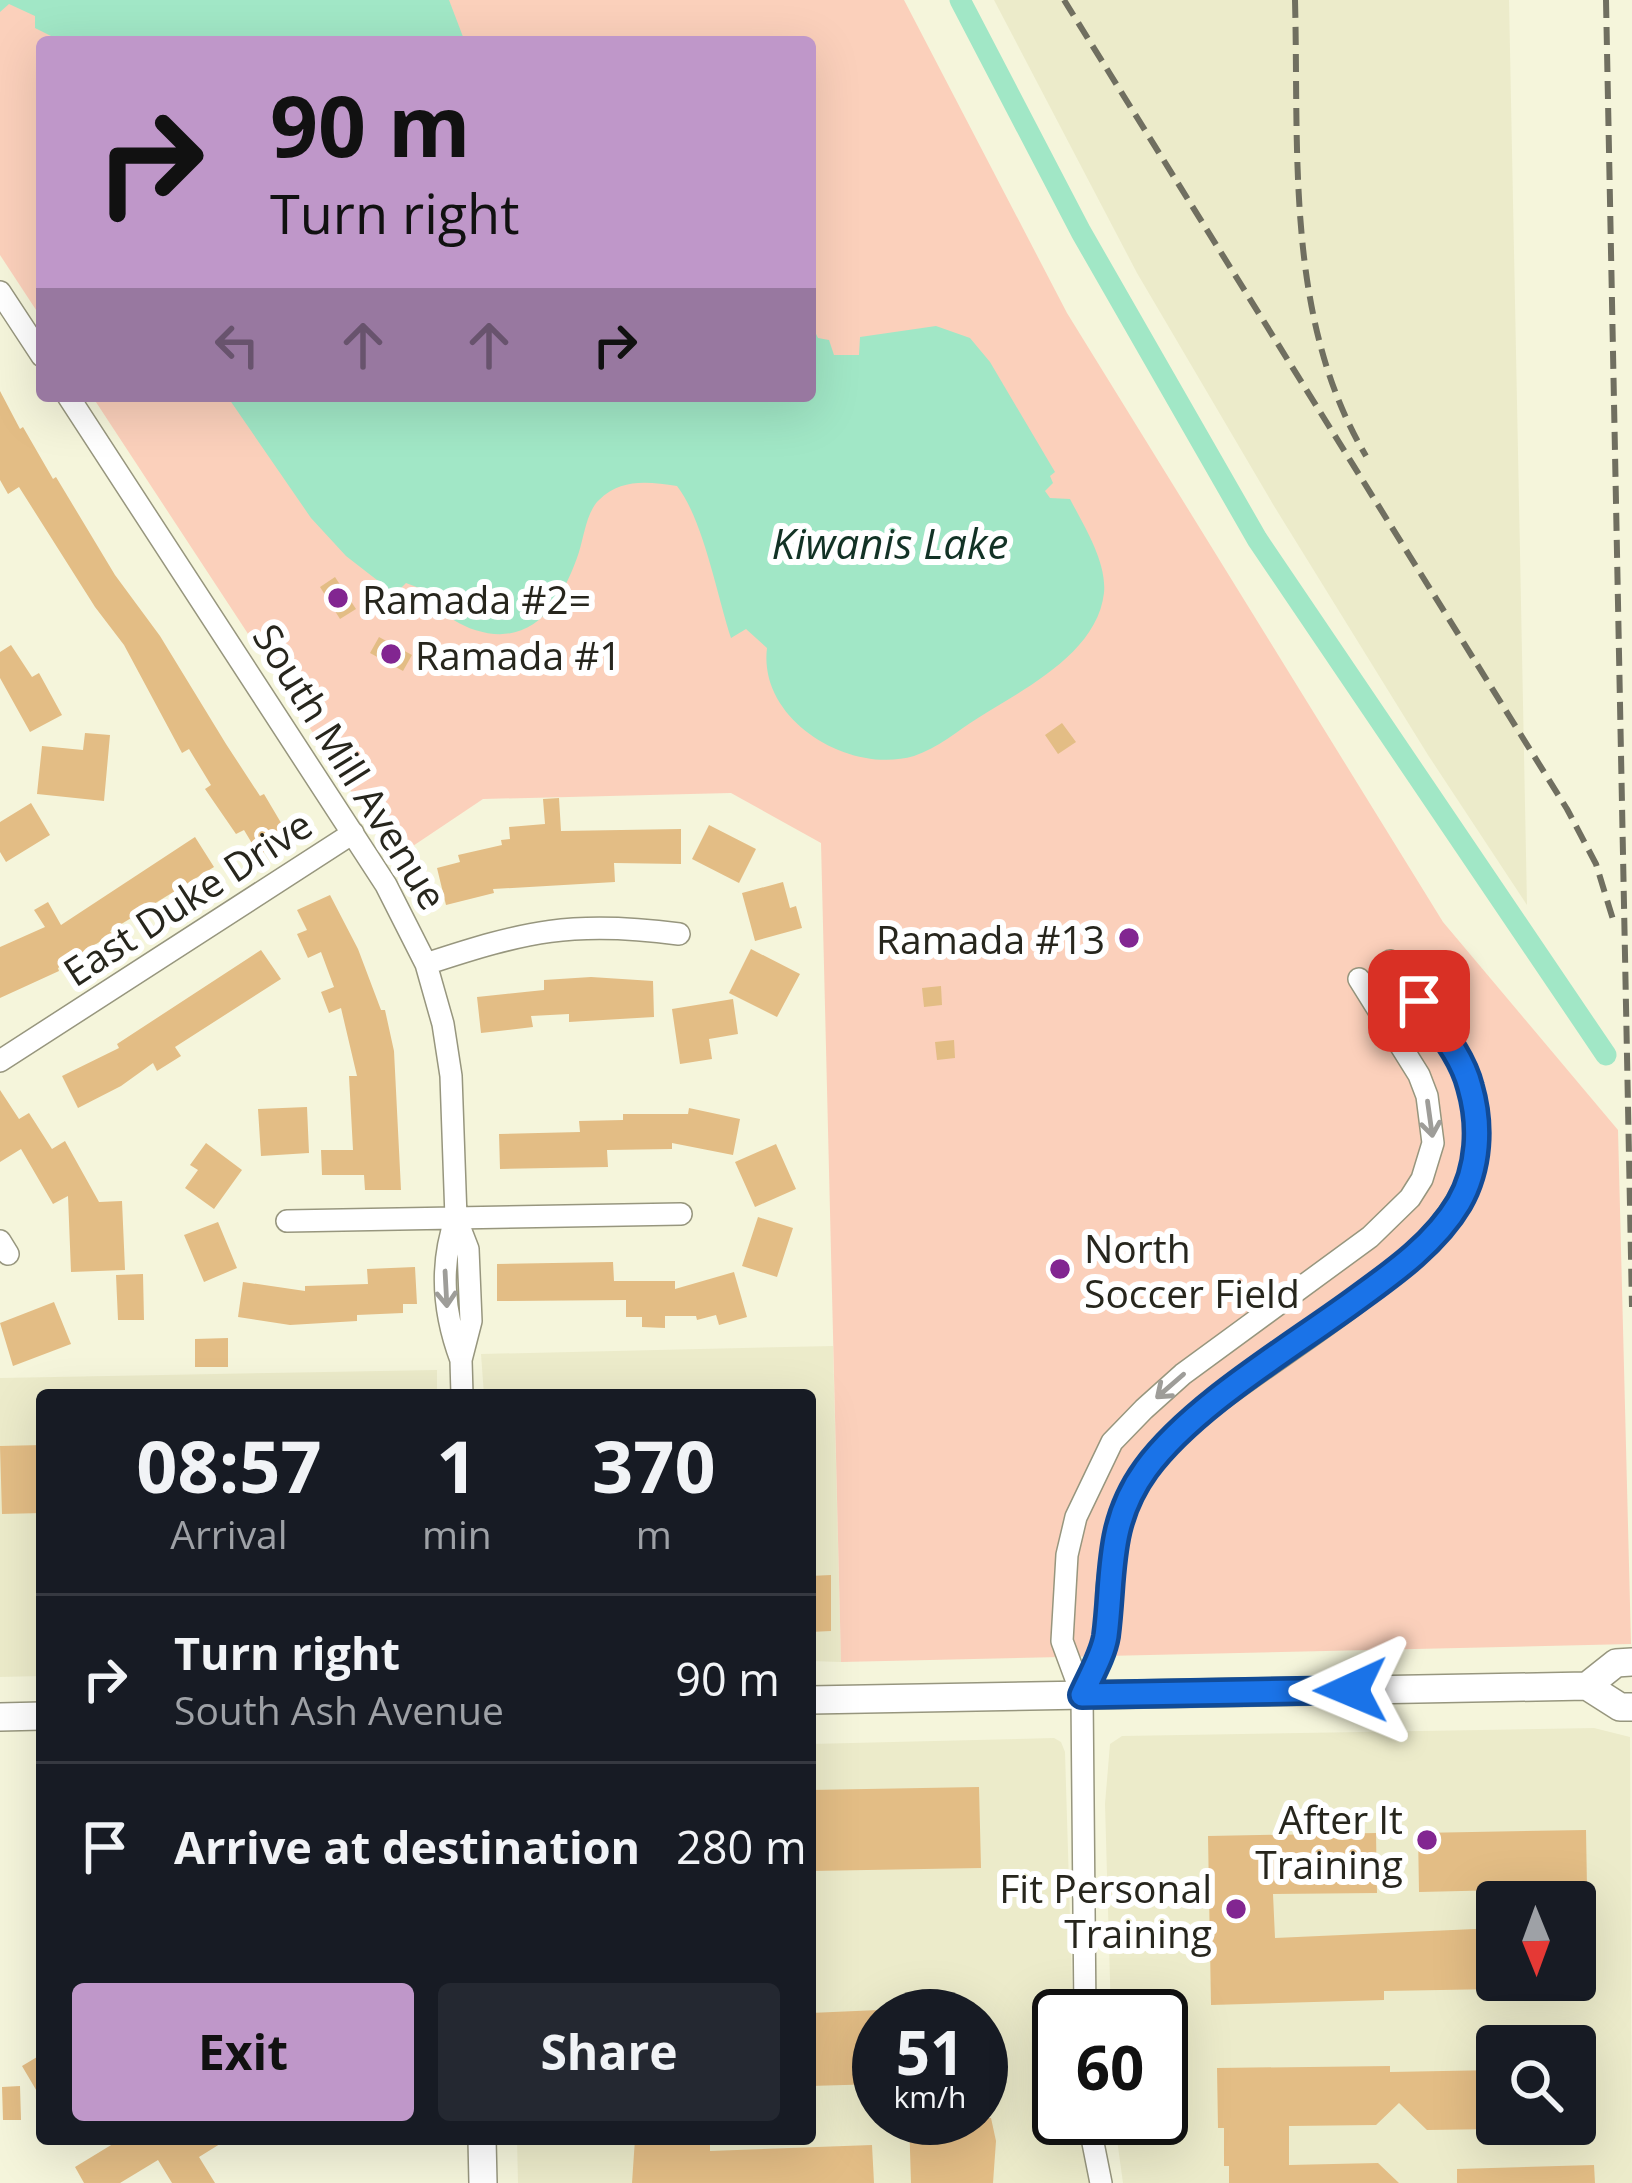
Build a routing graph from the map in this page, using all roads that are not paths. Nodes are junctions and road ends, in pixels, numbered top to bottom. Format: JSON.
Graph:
{"nodes":[{"id":1,"x":0,"y":292,"type":"edge"},
{"id":2,"x":36,"y":347,"type":"edge"},
{"id":3,"x":72,"y":402,"type":"edge"},
{"id":4,"x":353,"y":833,"type":"junction"},
{"id":5,"x":680,"y":934,"type":"dead end"},
{"id":6,"x":1390,"y":961,"type":"dead end"},
{"id":7,"x":426,"y":964,"type":"junction"},
{"id":8,"x":1359,"y":979,"type":"dead end"},
{"id":9,"x":0,"y":1061,"type":"edge"},
{"id":10,"x":681,"y":1214,"type":"dead end"},
{"id":11,"x":456,"y":1218,"type":"junction"},
{"id":12,"x":287,"y":1221,"type":"dead end"},
{"id":13,"x":462,"y":1389,"type":"edge"},
{"id":14,"x":1632,"y":1662,"type":"edge"},
{"id":15,"x":1588,"y":1686,"type":"junction"},
{"id":16,"x":1082,"y":1695,"type":"junction"},
{"id":17,"x":816,"y":1700,"type":"edge"},
{"id":18,"x":1632,"y":1707,"type":"edge"},
{"id":19,"x":36,"y":1716,"type":"edge"},
{"id":20,"x":0,"y":1717,"type":"edge"},
{"id":21,"x":1085,"y":1989,"type":"edge"},
{"id":22,"x":482,"y":2145,"type":"edge"},
{"id":23,"x":1093,"y":2145,"type":"edge"},
{"id":24,"x":483,"y":2183,"type":"edge"},
{"id":25,"x":1101,"y":2183,"type":"edge"}],
"edges":[{"from":1,"to":2,"type":"street"},
{"from":3,"to":4,"type":"street","name":"South Mill Avenue"},
{"from":4,"to":7,"type":"street","name":"South Mill Avenue"},
{"from":4,"to":9,"type":"street","name":"East Duke Drive"},
{"from":5,"to":7,"type":"street"},
{"from":6,"to":16,"type":"street"},
{"from":7,"to":11,"type":"street","name":"South Mill Avenue"},
{"from":8,"to":16,"type":"street","one_way":true},
{"from":10,"to":11,"type":"street"},
{"from":11,"to":12,"type":"street"},
{"from":11,"to":13,"type":"street","name":"South Mill Avenue"},
{"from":14,"to":15,"type":"main road"},
{"from":15,"to":16,"type":"main road"},
{"from":15,"to":18,"type":"main road"},
{"from":16,"to":17,"type":"main road"},
{"from":16,"to":21,"type":"street"},
{"from":19,"to":20,"type":"main road"},
{"from":22,"to":24,"type":"main road"},
{"from":23,"to":25,"type":"street"}]}
